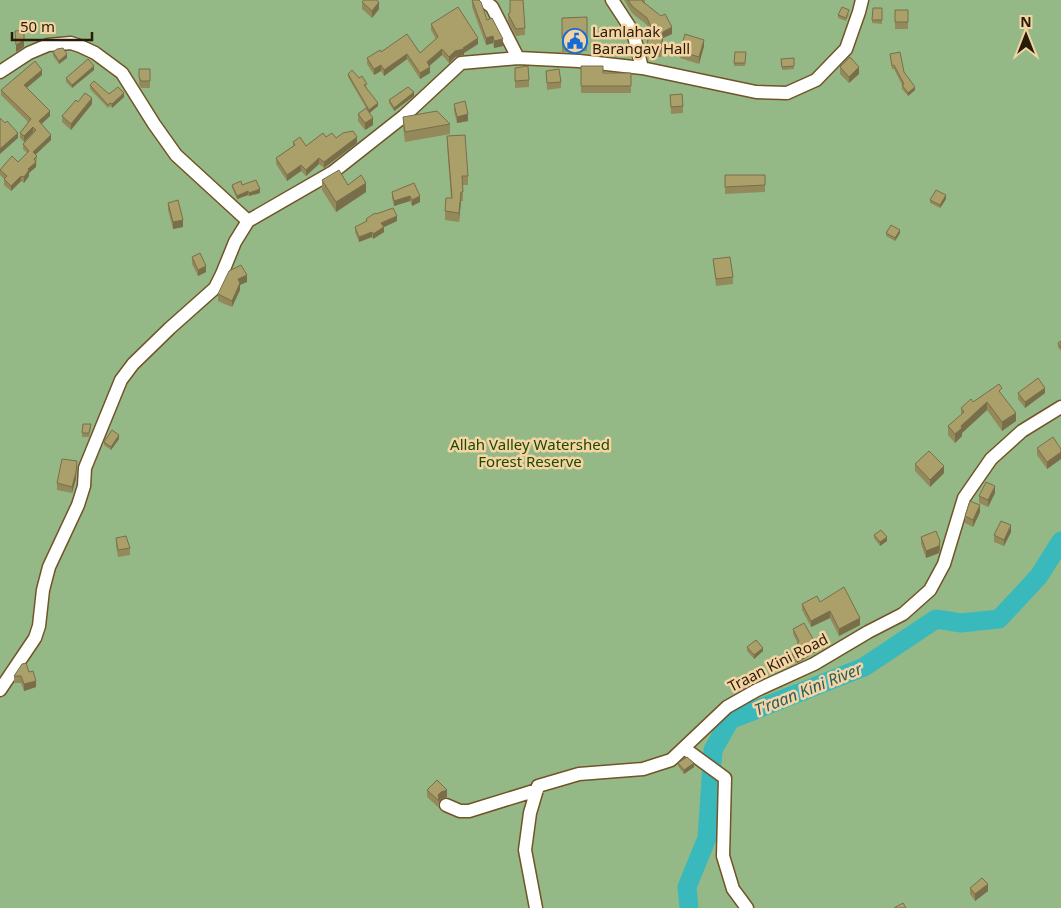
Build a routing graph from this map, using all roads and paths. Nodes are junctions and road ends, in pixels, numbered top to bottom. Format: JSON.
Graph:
{"nodes":[{"id":1,"x":483,"y":0,"type":"edge"},
{"id":2,"x":612,"y":0,"type":"edge"},
{"id":3,"x":862,"y":0,"type":"edge"},
{"id":4,"x":518,"y":58,"type":"junction"},
{"id":5,"x":642,"y":68,"type":"junction"},
{"id":6,"x":0,"y":72,"type":"edge"},
{"id":7,"x":248,"y":221,"type":"junction"},
{"id":8,"x":1061,"y":407,"type":"edge"},
{"id":9,"x":0,"y":690,"type":"edge"},
{"id":10,"x":684,"y":748,"type":"junction"},
{"id":11,"x":537,"y":790,"type":"junction"},
{"id":12,"x":446,"y":805,"type":"dead end"},
{"id":13,"x":536,"y":908,"type":"edge"},
{"id":14,"x":747,"y":908,"type":"edge"}],
"edges":[{"from":1,"to":4,"type":"street"},
{"from":2,"to":5,"type":"street"},
{"from":3,"to":5,"type":"street"},
{"from":4,"to":5,"type":"street"},
{"from":4,"to":7,"type":"street"},
{"from":6,"to":7,"type":"street"},
{"from":7,"to":9,"type":"street"},
{"from":8,"to":10,"type":"street","name":"Traan Kini Road"},
{"from":10,"to":11,"type":"street","name":"Traan Kini Road"},
{"from":10,"to":14,"type":"street"},
{"from":11,"to":12,"type":"street","name":"Traan Kini Road"},
{"from":11,"to":13,"type":"street"}]}
